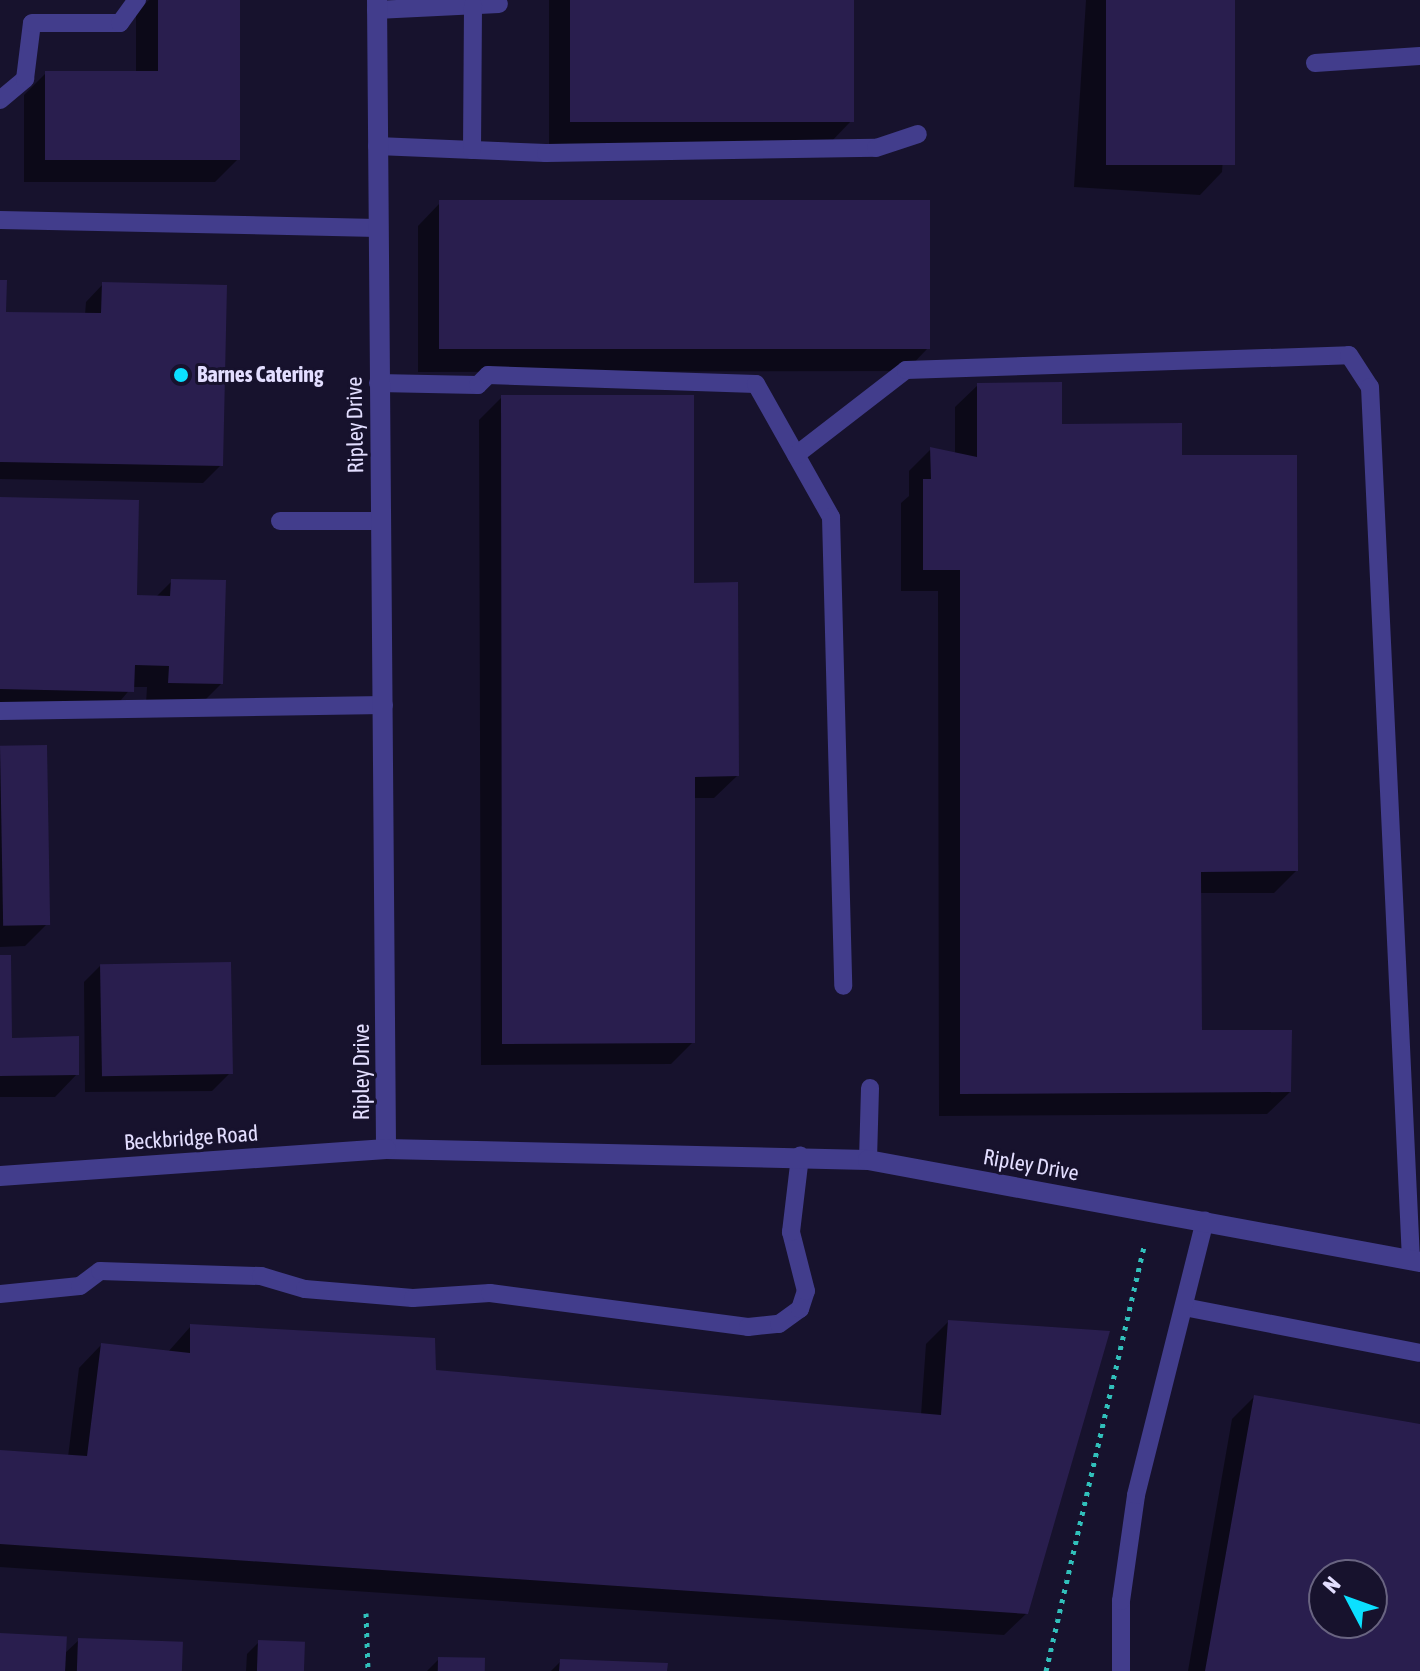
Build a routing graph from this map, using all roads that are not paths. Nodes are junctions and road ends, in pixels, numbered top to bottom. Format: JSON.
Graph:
{"nodes":[{"id":1,"x":137,"y":0,"type":"edge"},
{"id":2,"x":499,"y":4,"type":"dead end"},
{"id":3,"x":377,"y":5,"type":"edge"},
{"id":4,"x":473,"y":5,"type":"junction"},
{"id":5,"x":1420,"y":56,"type":"edge"},
{"id":6,"x":1315,"y":63,"type":"dead end"},
{"id":7,"x":0,"y":100,"type":"edge"},
{"id":8,"x":918,"y":134,"type":"dead end"},
{"id":9,"x":377,"y":146,"type":"junction"},
{"id":10,"x":472,"y":150,"type":"junction"},
{"id":11,"x":0,"y":220,"type":"edge"},
{"id":12,"x":377,"y":228,"type":"junction"},
{"id":13,"x":378,"y":383,"type":"junction"},
{"id":14,"x":796,"y":455,"type":"junction"},
{"id":15,"x":280,"y":521,"type":"dead end"},
{"id":16,"x":380,"y":521,"type":"junction"},
{"id":17,"x":384,"y":705,"type":"junction"},
{"id":18,"x":0,"y":711,"type":"edge"},
{"id":19,"x":843,"y":986,"type":"dead end"},
{"id":20,"x":870,"y":1088,"type":"dead end"},
{"id":21,"x":386,"y":1149,"type":"junction"},
{"id":22,"x":800,"y":1156,"type":"junction"},
{"id":23,"x":868,"y":1160,"type":"junction"},
{"id":24,"x":0,"y":1176,"type":"edge"},
{"id":25,"x":1205,"y":1221,"type":"junction"},
{"id":26,"x":1415,"y":1261,"type":"edge"},
{"id":27,"x":0,"y":1294,"type":"edge"},
{"id":28,"x":1184,"y":1307,"type":"junction"},
{"id":29,"x":1420,"y":1353,"type":"edge"},
{"id":30,"x":1121,"y":1671,"type":"edge"}],
"edges":[{"from":1,"to":7,"type":"lane"},
{"from":2,"to":4,"type":"lane"},
{"from":3,"to":4,"type":"lane"},
{"from":3,"to":9,"type":"street","name":"Ripley Drive"},
{"from":4,"to":10,"type":"lane"},
{"from":5,"to":6,"type":"lane"},
{"from":8,"to":10,"type":"lane"},
{"from":9,"to":10,"type":"lane"},
{"from":9,"to":12,"type":"street","name":"Ripley Drive"},
{"from":11,"to":12,"type":"lane"},
{"from":12,"to":13,"type":"street","name":"Ripley Drive"},
{"from":13,"to":14,"type":"lane"},
{"from":13,"to":16,"type":"street","name":"Ripley Drive"},
{"from":14,"to":19,"type":"lane"},
{"from":14,"to":26,"type":"lane"},
{"from":15,"to":16,"type":"lane"},
{"from":16,"to":17,"type":"street","name":"Ripley Drive"},
{"from":17,"to":18,"type":"lane"},
{"from":17,"to":21,"type":"street","name":"Ripley Drive"},
{"from":20,"to":23,"type":"lane"},
{"from":21,"to":22,"type":"street","name":"Ripley Drive"},
{"from":21,"to":24,"type":"street","name":"Beckbridge Road"},
{"from":22,"to":23,"type":"street","name":"Ripley Drive"},
{"from":22,"to":27,"type":"lane"},
{"from":23,"to":25,"type":"street","name":"Ripley Drive"},
{"from":25,"to":26,"type":"street","name":"Ripley Drive"},
{"from":25,"to":28,"type":"lane"},
{"from":28,"to":29,"type":"lane"},
{"from":28,"to":30,"type":"lane"}]}
